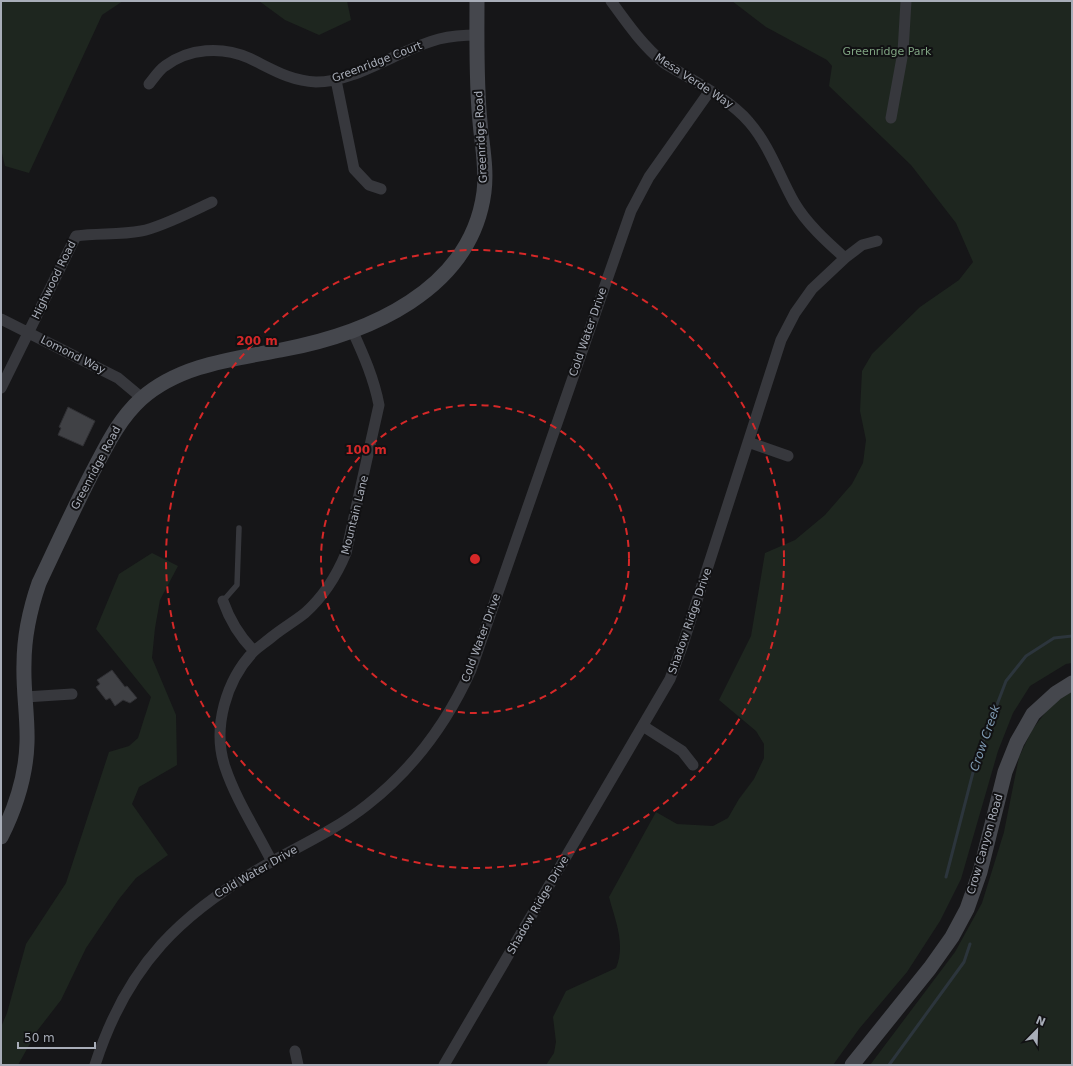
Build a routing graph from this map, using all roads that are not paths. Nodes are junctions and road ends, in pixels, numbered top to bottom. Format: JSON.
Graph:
{"nodes":[{"id":1,"x":477,"y":1,"type":"edge"},
{"id":2,"x":611,"y":1,"type":"edge"},
{"id":3,"x":906,"y":1,"type":"edge"},
{"id":4,"x":478,"y":35,"type":"junction"},
{"id":5,"x":336,"y":80,"type":"junction"},
{"id":6,"x":149,"y":84,"type":"dead end"},
{"id":7,"x":709,"y":92,"type":"junction"},
{"id":8,"x":891,"y":118,"type":"dead end"},
{"id":9,"x":381,"y":188,"type":"dead end"},
{"id":10,"x":212,"y":202,"type":"dead end"},
{"id":11,"x":877,"y":241,"type":"dead end"},
{"id":12,"x":845,"y":258,"type":"junction"},
{"id":13,"x":1,"y":318,"type":"edge"},
{"id":14,"x":28,"y":332,"type":"junction"},
{"id":15,"x":353,"y":332,"type":"junction"},
{"id":16,"x":1,"y":388,"type":"edge"},
{"id":17,"x":142,"y":398,"type":"junction"},
{"id":18,"x":748,"y":442,"type":"junction"},
{"id":19,"x":788,"y":456,"type":"dead end"},
{"id":20,"x":239,"y":528,"type":"dead end"},
{"id":21,"x":223,"y":601,"type":"joint"},
{"id":22,"x":254,"y":651,"type":"junction"},
{"id":23,"x":1072,"y":683,"type":"edge"},
{"id":24,"x":72,"y":694,"type":"dead end"},
{"id":25,"x":25,"y":698,"type":"junction"},
{"id":26,"x":643,"y":726,"type":"junction"},
{"id":27,"x":693,"y":765,"type":"dead end"},
{"id":28,"x":1,"y":837,"type":"edge"},
{"id":29,"x":272,"y":862,"type":"junction"},
{"id":30,"x":295,"y":1051,"type":"dead end"},
{"id":31,"x":95,"y":1065,"type":"edge"},
{"id":32,"x":298,"y":1065,"type":"edge"},
{"id":33,"x":444,"y":1065,"type":"edge"},
{"id":34,"x":852,"y":1065,"type":"edge"}],
"edges":[{"from":1,"to":4,"type":"street","name":"Greenridge Road"},
{"from":2,"to":7,"type":"street","name":"Mesa Verde Way"},
{"from":3,"to":8,"type":"street"},
{"from":4,"to":5,"type":"street","name":"Greenridge Court"},
{"from":4,"to":15,"type":"street","name":"Greenridge Road"},
{"from":5,"to":6,"type":"street","name":"Greenridge Court"},
{"from":5,"to":9,"type":"street"},
{"from":7,"to":12,"type":"street","name":"Mesa Verde Way"},
{"from":7,"to":29,"type":"street","name":"Cold Water Drive"},
{"from":10,"to":14,"type":"street","name":"Highwood Road"},
{"from":11,"to":12,"type":"street","name":"Shadow Ridge Drive"},
{"from":12,"to":18,"type":"street","name":"Shadow Ridge Drive"},
{"from":13,"to":14,"type":"street","name":"Lomond Way"},
{"from":14,"to":16,"type":"street","name":"Highwood Road"},
{"from":14,"to":17,"type":"street","name":"Lomond Way"},
{"from":15,"to":17,"type":"street","name":"Greenridge Road"},
{"from":15,"to":22,"type":"street","name":"Mountain Lane"},
{"from":17,"to":25,"type":"street","name":"Greenridge Road"},
{"from":18,"to":19,"type":"street"},
{"from":18,"to":26,"type":"street","name":"Shadow Ridge Drive"},
{"from":20,"to":21,"type":"lane"},
{"from":21,"to":22,"type":"street"},
{"from":22,"to":29,"type":"street","name":"Mountain Lane"},
{"from":23,"to":34,"type":"street","name":"Crow Canyon Road"},
{"from":24,"to":25,"type":"street"},
{"from":25,"to":28,"type":"street","name":"Greenridge Road"},
{"from":26,"to":27,"type":"street"},
{"from":26,"to":33,"type":"street","name":"Shadow Ridge Drive"},
{"from":29,"to":31,"type":"street","name":"Cold Water Drive"},
{"from":30,"to":32,"type":"street"}]}
